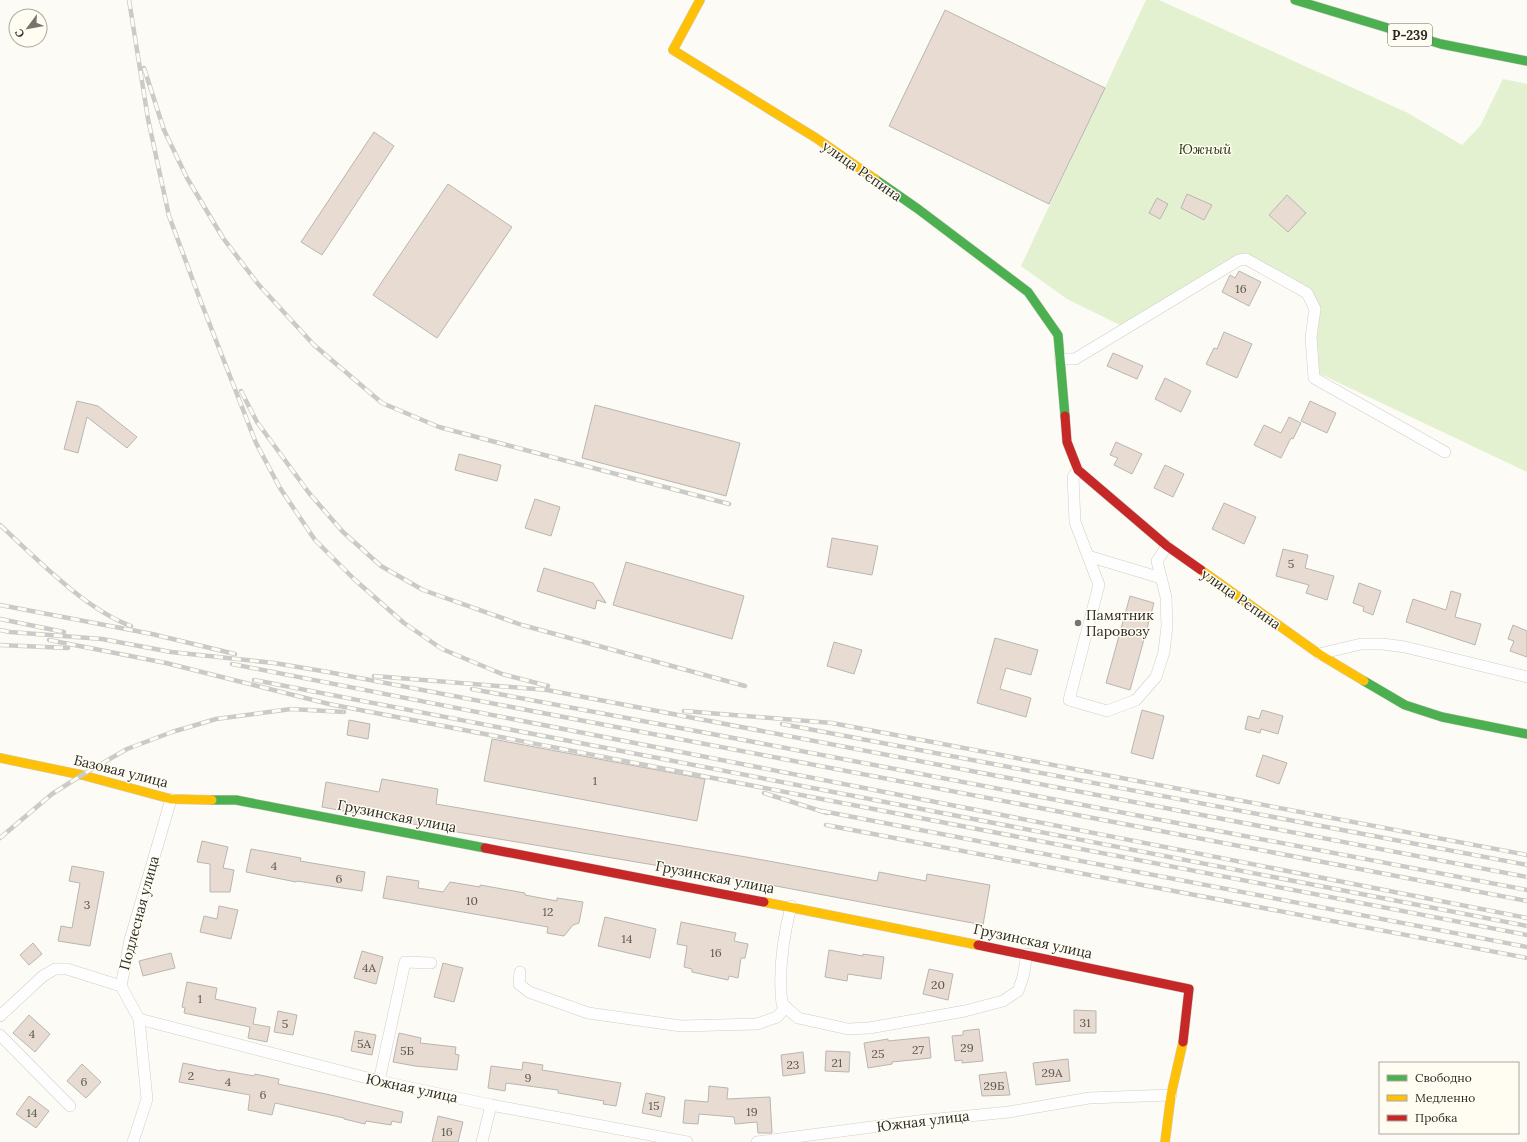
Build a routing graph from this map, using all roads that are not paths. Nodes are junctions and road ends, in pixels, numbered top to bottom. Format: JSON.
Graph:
{"nodes":[{"id":1,"x":700,"y":0,"type":"edge"},
{"id":2,"x":1295,"y":0,"type":"edge"},
{"id":3,"x":1527,"y":60,"type":"edge"},
{"id":4,"x":1060,"y":359,"type":"junction"},
{"id":5,"x":1445,"y":452,"type":"dead end"},
{"id":6,"x":1078,"y":470,"type":"junction"},
{"id":7,"x":1167,"y":546,"type":"junction"},
{"id":8,"x":1088,"y":556,"type":"junction"},
{"id":9,"x":1161,"y":578,"type":"junction"},
{"id":10,"x":1319,"y":654,"type":"junction"},
{"id":11,"x":1527,"y":677,"type":"edge"},
{"id":12,"x":1527,"y":734,"type":"edge"},
{"id":13,"x":0,"y":758,"type":"edge"},
{"id":14,"x":171,"y":799,"type":"junction"},
{"id":15,"x":236,"y":800,"type":"joint"},
{"id":16,"x":791,"y":906,"type":"junction"},
{"id":17,"x":1028,"y":954,"type":"junction"},
{"id":18,"x":431,"y":963,"type":"dead end"},
{"id":19,"x":520,"y":972,"type":"dead end"},
{"id":20,"x":121,"y":986,"type":"junction"},
{"id":21,"x":786,"y":1007,"type":"junction"},
{"id":22,"x":0,"y":1016,"type":"edge"},
{"id":23,"x":139,"y":1020,"type":"junction"},
{"id":24,"x":0,"y":1035,"type":"edge"},
{"id":25,"x":380,"y":1081,"type":"junction"},
{"id":26,"x":1171,"y":1095,"type":"junction"},
{"id":27,"x":491,"y":1105,"type":"junction"},
{"id":28,"x":70,"y":1106,"type":"dead end"},
{"id":29,"x":134,"y":1142,"type":"edge"},
{"id":30,"x":482,"y":1142,"type":"edge"},
{"id":31,"x":688,"y":1142,"type":"edge"},
{"id":32,"x":757,"y":1142,"type":"edge"},
{"id":33,"x":1166,"y":1142,"type":"edge"}],
"edges":[{"from":1,"to":4,"type":"main road","name":"улица Репина"},
{"from":2,"to":3,"type":"main road","number":"Р-239"},
{"from":4,"to":5,"type":"street"},
{"from":4,"to":6,"type":"main road","name":"улица Репина"},
{"from":6,"to":7,"type":"main road","name":"улица Репина"},
{"from":6,"to":8,"type":"street"},
{"from":7,"to":9,"type":"street"},
{"from":7,"to":10,"type":"main road","name":"улица Репина"},
{"from":8,"to":9,"type":"street"},
{"from":8,"to":9,"type":"street"},
{"from":10,"to":11,"type":"street"},
{"from":10,"to":12,"type":"main road","name":"улица Репина"},
{"from":13,"to":14,"type":"main road","name":"Базовая улица"},
{"from":14,"to":15,"type":"main road","name":"Базовая улица"},
{"from":14,"to":20,"type":"street","name":"Подлесная улица"},
{"from":15,"to":16,"type":"main road","name":"Грузинская улица"},
{"from":16,"to":17,"type":"main road","name":"Грузинская улица"},
{"from":16,"to":21,"type":"street"},
{"from":17,"to":21,"type":"street"},
{"from":17,"to":26,"type":"main road","name":"Грузинская улица"},
{"from":18,"to":25,"type":"street"},
{"from":19,"to":21,"type":"street"},
{"from":20,"to":22,"type":"street"},
{"from":20,"to":23,"type":"street","name":"Подлесная улица"},
{"from":23,"to":25,"type":"street","name":"Южная улица"},
{"from":23,"to":29,"type":"street","name":"Подлесная улица"},
{"from":24,"to":28,"type":"street"},
{"from":25,"to":27,"type":"street","name":"Южная улица"},
{"from":26,"to":32,"type":"street","name":"Южная улица"},
{"from":26,"to":33,"type":"main road"},
{"from":27,"to":30,"type":"street"},
{"from":27,"to":31,"type":"street","name":"Южная улица"}]}
